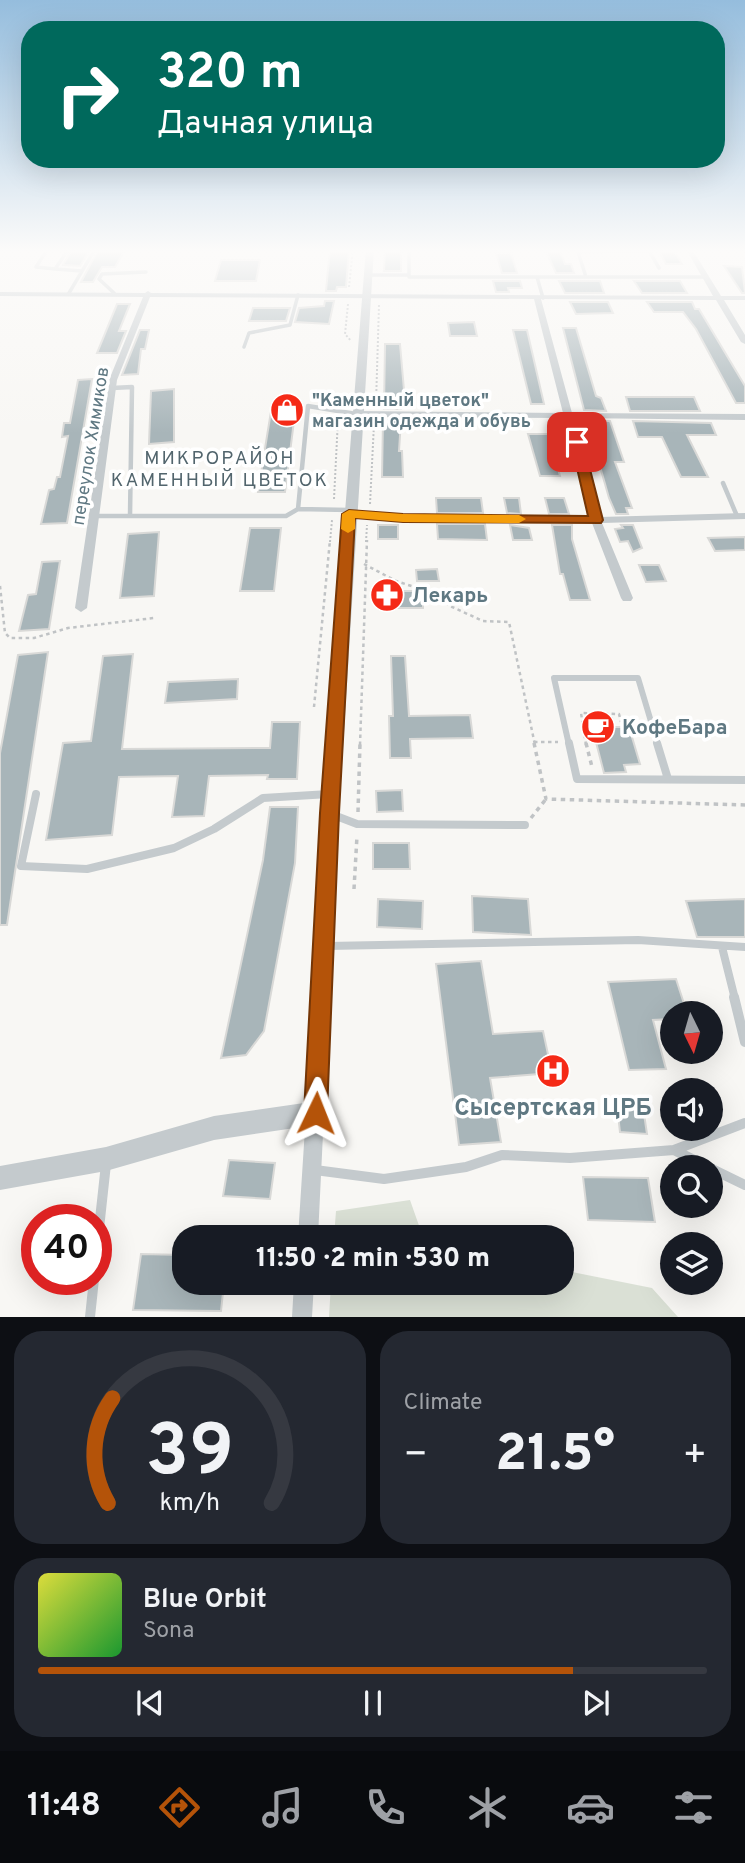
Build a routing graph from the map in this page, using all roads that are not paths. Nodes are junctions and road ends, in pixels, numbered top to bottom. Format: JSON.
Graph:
{"nodes":[{"id":1,"x":141,"y":310,"type":"edge"},
{"id":2,"x":294,"y":310,"type":"edge"},
{"id":3,"x":369,"y":310,"type":"edge"},
{"id":4,"x":543,"y":310,"type":"edge"},
{"id":5,"x":726,"y":310,"type":"edge"},
{"id":6,"x":745,"y":342,"type":"edge"},
{"id":7,"x":244,"y":347,"type":"dead end"},
{"id":8,"x":112,"y":388,"type":"junction"},
{"id":9,"x":347,"y":413,"type":"junction"},
{"id":10,"x":570,"y":416,"type":"junction"},
{"id":11,"x":745,"y":416,"type":"edge"},
{"id":12,"x":723,"y":482,"type":"dead end"},
{"id":13,"x":298,"y":509,"type":"junction"},
{"id":14,"x":344,"y":511,"type":"junction"},
{"id":15,"x":94,"y":516,"type":"junction"},
{"id":16,"x":130,"y":516,"type":"junction"},
{"id":17,"x":741,"y":516,"type":"edge"},
{"id":18,"x":596,"y":520,"type":"junction"},
{"id":19,"x":628,"y":598,"type":"dead end"},
{"id":20,"x":81,"y":608,"type":"dead end"},
{"id":21,"x":668,"y":779,"type":"junction"},
{"id":22,"x":745,"y":780,"type":"edge"},
{"id":23,"x":36,"y":794,"type":"dead end"},
{"id":24,"x":331,"y":794,"type":"junction"},
{"id":25,"x":330,"y":813,"type":"junction"},
{"id":26,"x":525,"y":825,"type":"road end"},
{"id":27,"x":322,"y":946,"type":"junction"},
{"id":28,"x":722,"y":947,"type":"junction"},
{"id":29,"x":745,"y":947,"type":"edge"},
{"id":30,"x":745,"y":1042,"type":"edge"},
{"id":31,"x":316,"y":1113,"type":"junction"},
{"id":32,"x":745,"y":1123,"type":"edge"},
{"id":33,"x":674,"y":1150,"type":"junction"},
{"id":34,"x":684,"y":1155,"type":"edge"},
{"id":35,"x":106,"y":1159,"type":"junction"},
{"id":36,"x":313,"y":1169,"type":"junction"},
{"id":37,"x":723,"y":1175,"type":"edge"},
{"id":38,"x":0,"y":1178,"type":"edge"},
{"id":39,"x":745,"y":1185,"type":"edge"},
{"id":40,"x":101,"y":1204,"type":"edge"},
{"id":41,"x":309,"y":1225,"type":"edge"},
{"id":42,"x":92,"y":1295,"type":"edge"},
{"id":43,"x":303,"y":1295,"type":"edge"},
{"id":44,"x":90,"y":1317,"type":"edge"},
{"id":45,"x":302,"y":1317,"type":"edge"}],
"edges":[{"from":1,"to":8,"type":"street","name":"переулок Химиков"},
{"from":2,"to":7,"type":"lane"},
{"from":3,"to":9,"type":"street"},
{"from":4,"to":10,"type":"street"},
{"from":5,"to":6,"type":"street"},
{"from":8,"to":15,"type":"street","name":"переулок Химиков"},
{"from":8,"to":16,"type":"lane"},
{"from":9,"to":10,"type":"street"},
{"from":9,"to":13,"type":"lane"},
{"from":9,"to":14,"type":"street"},
{"from":10,"to":11,"type":"street"},
{"from":10,"to":18,"type":"street"},
{"from":12,"to":17,"type":"lane"},
{"from":13,"to":14,"type":"lane"},
{"from":13,"to":16,"type":"lane"},
{"from":14,"to":18,"type":"street"},
{"from":14,"to":24,"type":"street"},
{"from":15,"to":16,"type":"lane"},
{"from":15,"to":20,"type":"street","name":"переулок Химиков"},
{"from":17,"to":18,"type":"street"},
{"from":18,"to":19,"type":"street"},
{"from":21,"to":21,"type":"lane"},
{"from":21,"to":22,"type":"lane"},
{"from":23,"to":24,"type":"lane"},
{"from":24,"to":25,"type":"street"},
{"from":25,"to":26,"type":"lane"},
{"from":25,"to":27,"type":"street"},
{"from":27,"to":28,"type":"lane"},
{"from":27,"to":31,"type":"street"},
{"from":28,"to":29,"type":"lane"},
{"from":28,"to":30,"type":"lane"},
{"from":31,"to":35,"type":"street"},
{"from":31,"to":36,"type":"street"},
{"from":32,"to":33,"type":"lane"},
{"from":33,"to":34,"type":"lane"},
{"from":33,"to":36,"type":"lane"},
{"from":35,"to":38,"type":"street"},
{"from":35,"to":40,"type":"lane"},
{"from":36,"to":41,"type":"street"},
{"from":37,"to":39,"type":"lane"},
{"from":42,"to":44,"type":"lane"},
{"from":43,"to":45,"type":"street"}]}
